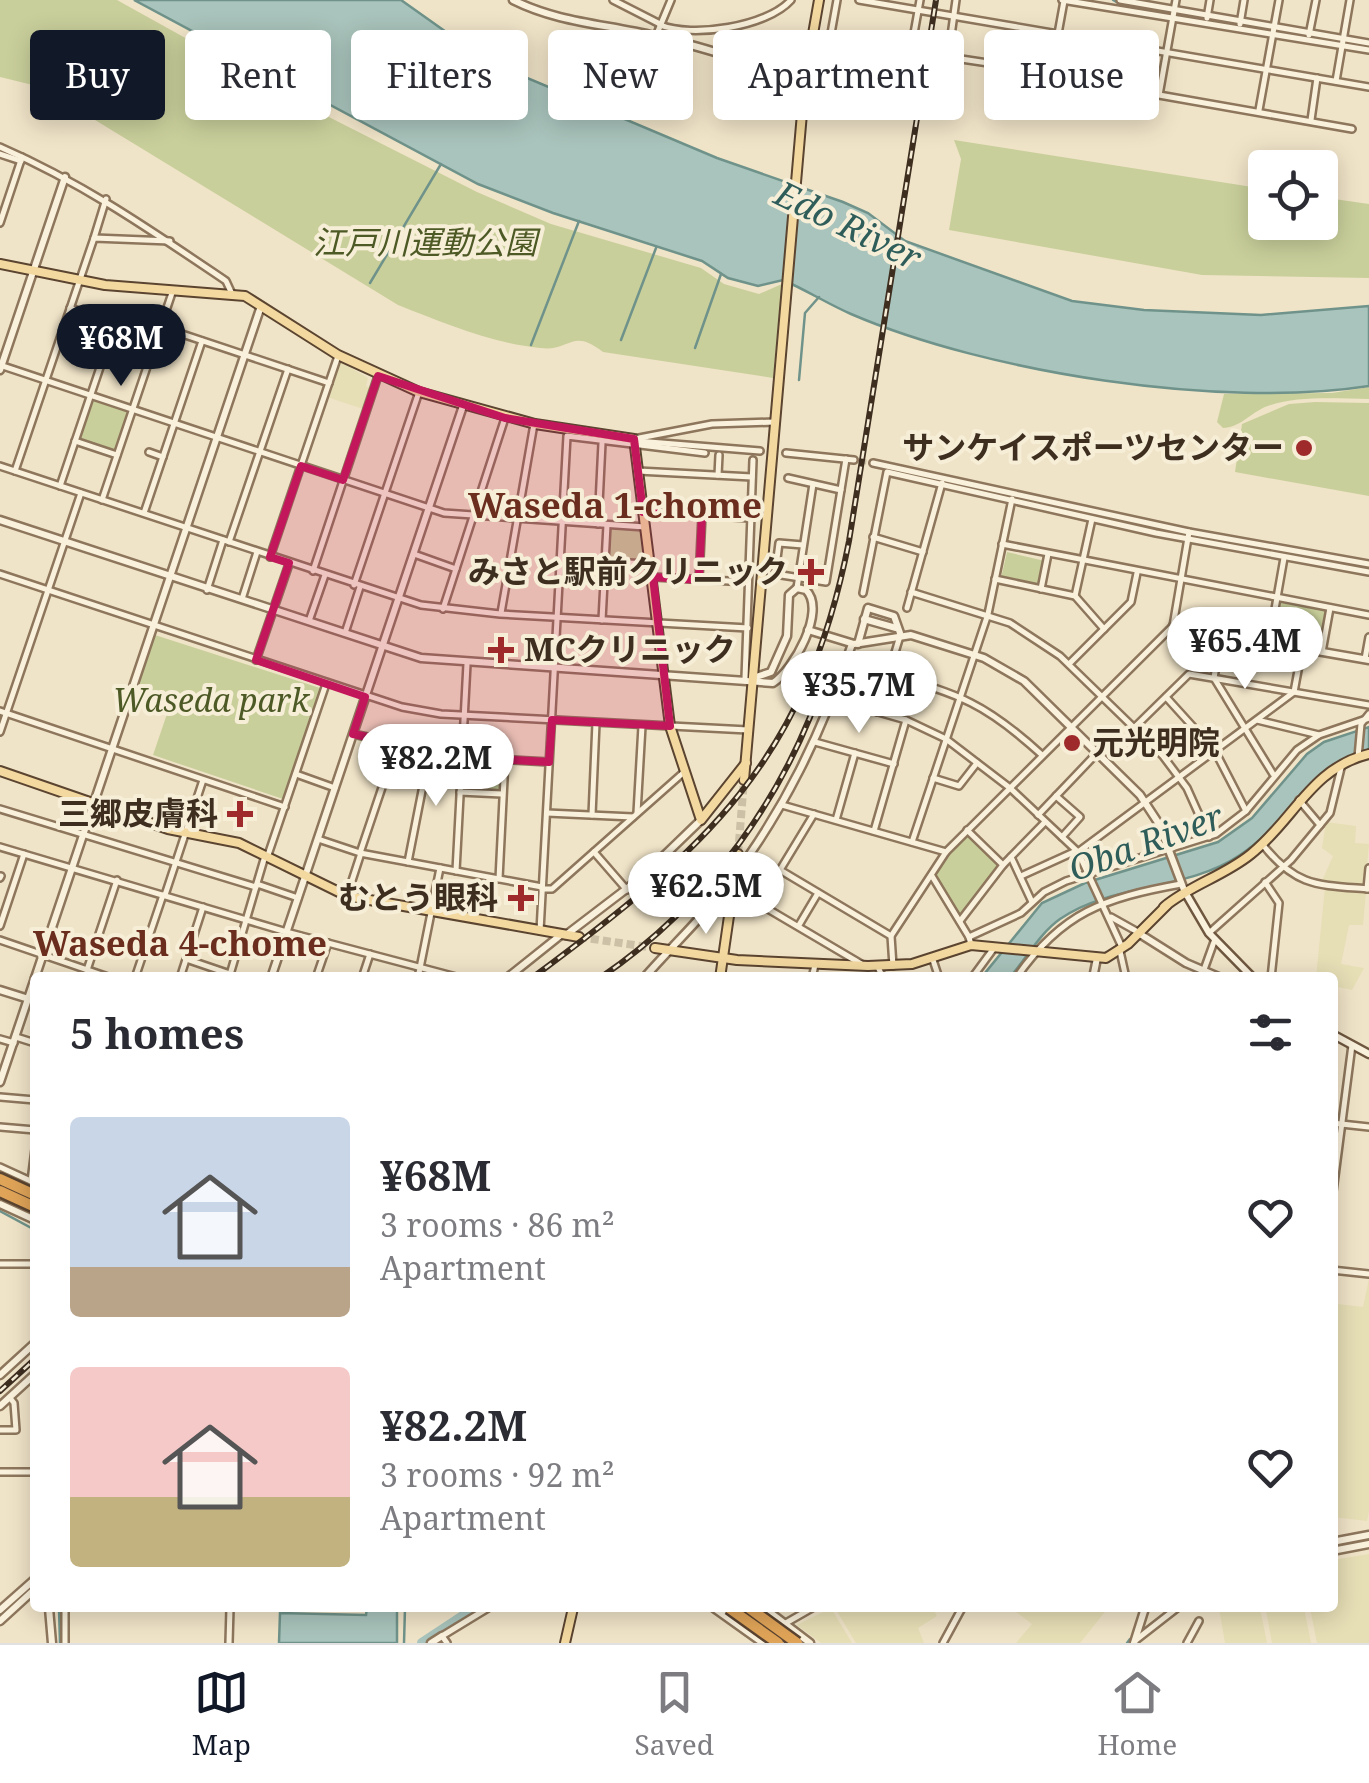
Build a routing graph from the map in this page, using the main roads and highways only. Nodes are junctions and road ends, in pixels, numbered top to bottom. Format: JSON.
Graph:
{"nodes":[{"id":1,"x":819,"y":0,"type":"edge"},
{"id":2,"x":0,"y":264,"type":"edge"},
{"id":3,"x":1369,"y":754,"type":"edge"},
{"id":4,"x":746,"y":763,"type":"junction"},
{"id":5,"x":0,"y":771,"type":"edge"},
{"id":6,"x":744,"y":780,"type":"tunnel mouth"},
{"id":7,"x":738,"y":854,"type":"tunnel mouth"},
{"id":8,"x":579,"y":937,"type":"tunnel mouth"},
{"id":9,"x":655,"y":948,"type":"tunnel mouth"},
{"id":10,"x":724,"y":958,"type":"junction"},
{"id":11,"x":721,"y":972,"type":"edge"},
{"id":12,"x":0,"y":1179,"type":"edge"},
{"id":13,"x":0,"y":1191,"type":"edge"},
{"id":14,"x":30,"y":1193,"type":"edge"},
{"id":15,"x":30,"y":1205,"type":"edge"},
{"id":16,"x":572,"y":1612,"type":"edge"},
{"id":17,"x":735,"y":1612,"type":"edge"},
{"id":18,"x":754,"y":1612,"type":"edge"},
{"id":19,"x":565,"y":1643,"type":"edge"},
{"id":20,"x":778,"y":1643,"type":"edge"},
{"id":21,"x":797,"y":1643,"type":"edge"}],
"edges":[{"from":1,"to":4,"type":"main road"},
{"from":2,"to":4,"type":"main road"},
{"from":3,"to":10,"type":"main road"},
{"from":4,"to":6,"type":"main road"},
{"from":5,"to":8,"type":"main road"},
{"from":7,"to":10,"type":"main road"},
{"from":9,"to":10,"type":"main road"},
{"from":10,"to":11,"type":"main road"},
{"from":12,"to":14,"type":"highway"},
{"from":13,"to":15,"type":"highway"},
{"from":16,"to":19,"type":"main road"},
{"from":17,"to":20,"type":"highway","bridge":true},
{"from":18,"to":21,"type":"highway","bridge":true}]}
